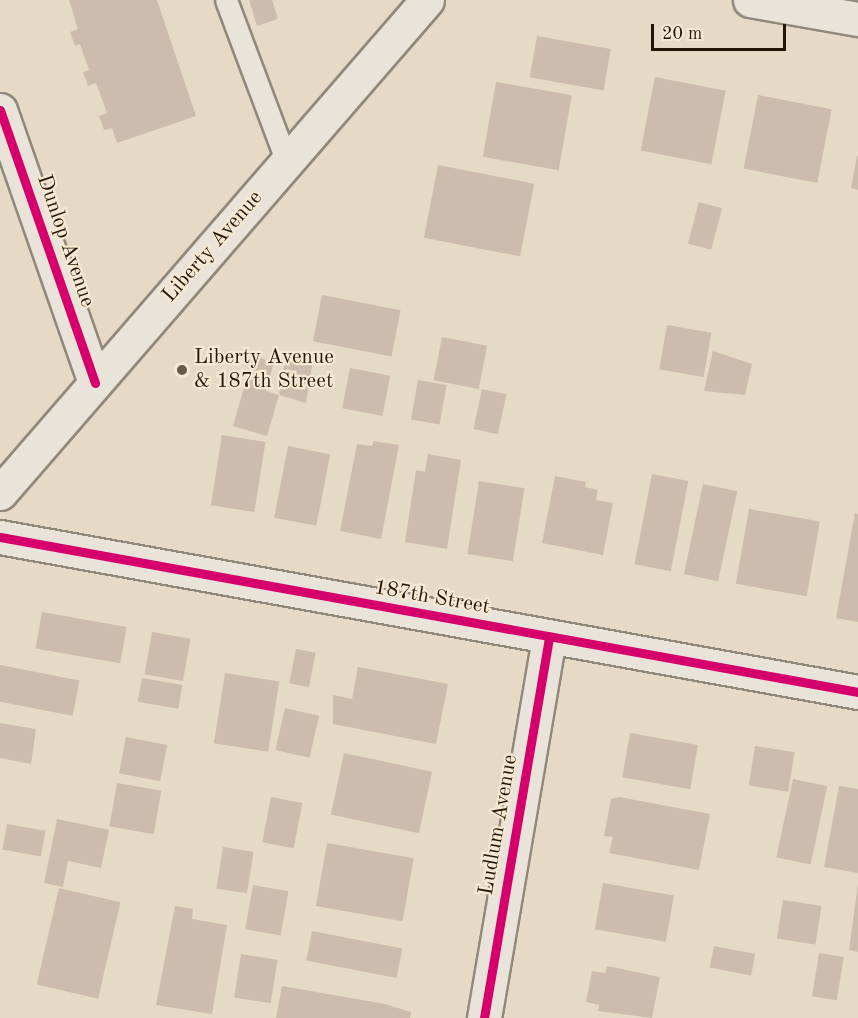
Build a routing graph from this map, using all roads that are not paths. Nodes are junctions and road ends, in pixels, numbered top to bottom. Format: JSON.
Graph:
{"nodes":[{"id":1,"x":226,"y":0,"type":"edge"},
{"id":2,"x":427,"y":0,"type":"edge"},
{"id":3,"x":750,"y":0,"type":"edge"},
{"id":4,"x":858,"y":19,"type":"edge"},
{"id":5,"x":0,"y":110,"type":"edge"},
{"id":6,"x":287,"y":162,"type":"junction"},
{"id":7,"x":95,"y":383,"type":"junction"},
{"id":8,"x":0,"y":493,"type":"edge"},
{"id":9,"x":0,"y":537,"type":"edge"},
{"id":10,"x":549,"y":637,"type":"junction"},
{"id":11,"x":858,"y":692,"type":"edge"},
{"id":12,"x":484,"y":1018,"type":"edge"}],
"edges":[{"from":1,"to":6,"type":"lane"},
{"from":2,"to":6,"type":"street","name":"Liberty Avenue"},
{"from":3,"to":4,"type":"street"},
{"from":5,"to":7,"type":"street","name":"Dunlop Avenue"},
{"from":6,"to":7,"type":"street","name":"Liberty Avenue"},
{"from":7,"to":8,"type":"street","name":"Liberty Avenue"},
{"from":9,"to":10,"type":"street","name":"187th Street"},
{"from":10,"to":11,"type":"street","name":"187th Street"},
{"from":10,"to":12,"type":"street","name":"Ludlum Avenue"}]}
